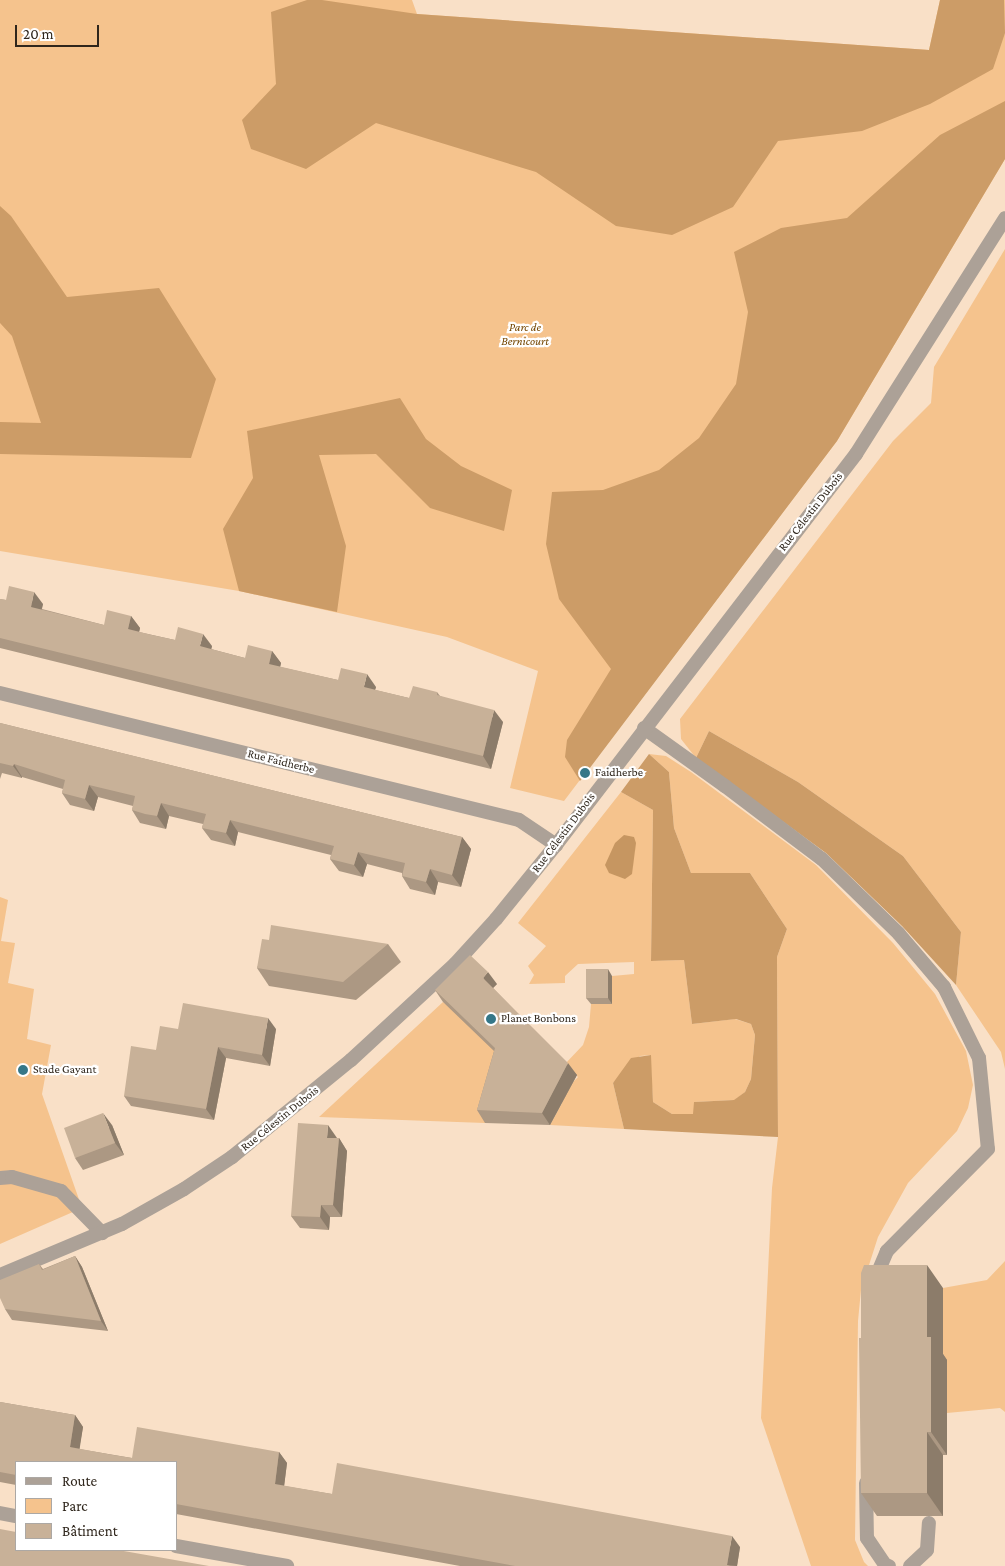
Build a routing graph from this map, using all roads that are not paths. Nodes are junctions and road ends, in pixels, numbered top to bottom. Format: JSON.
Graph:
{"nodes":[{"id":1,"x":1005,"y":218,"type":"edge"},
{"id":2,"x":0,"y":693,"type":"edge"},
{"id":3,"x":644,"y":728,"type":"junction"},
{"id":4,"x":556,"y":845,"type":"junction"},
{"id":5,"x":0,"y":1178,"type":"edge"},
{"id":6,"x":102,"y":1233,"type":"junction"},
{"id":7,"x":0,"y":1275,"type":"edge"},
{"id":8,"x":870,"y":1291,"type":"edge"},
{"id":9,"x":866,"y":1468,"type":"edge"},
{"id":10,"x":0,"y":1513,"type":"edge"},
{"id":11,"x":15,"y":1516,"type":"edge"},
{"id":12,"x":929,"y":1522,"type":"dead end"},
{"id":13,"x":178,"y":1546,"type":"edge"},
{"id":14,"x":287,"y":1566,"type":"edge"},
{"id":15,"x":889,"y":1566,"type":"edge"},
{"id":16,"x":910,"y":1566,"type":"edge"}],
"edges":[{"from":1,"to":3,"type":"street","name":"Rue Célestin Dubois"},
{"from":2,"to":4,"type":"street","name":"Rue Faidherbe"},
{"from":3,"to":4,"type":"street","name":"Rue Célestin Dubois"},
{"from":3,"to":8,"type":"street"},
{"from":4,"to":6,"type":"street","name":"Rue Célestin Dubois"},
{"from":5,"to":6,"type":"street"},
{"from":6,"to":7,"type":"street","name":"Rue Célestin Dubois"},
{"from":9,"to":15,"type":"street"},
{"from":10,"to":11,"type":"street"},
{"from":12,"to":16,"type":"street"},
{"from":13,"to":14,"type":"street"}]}
